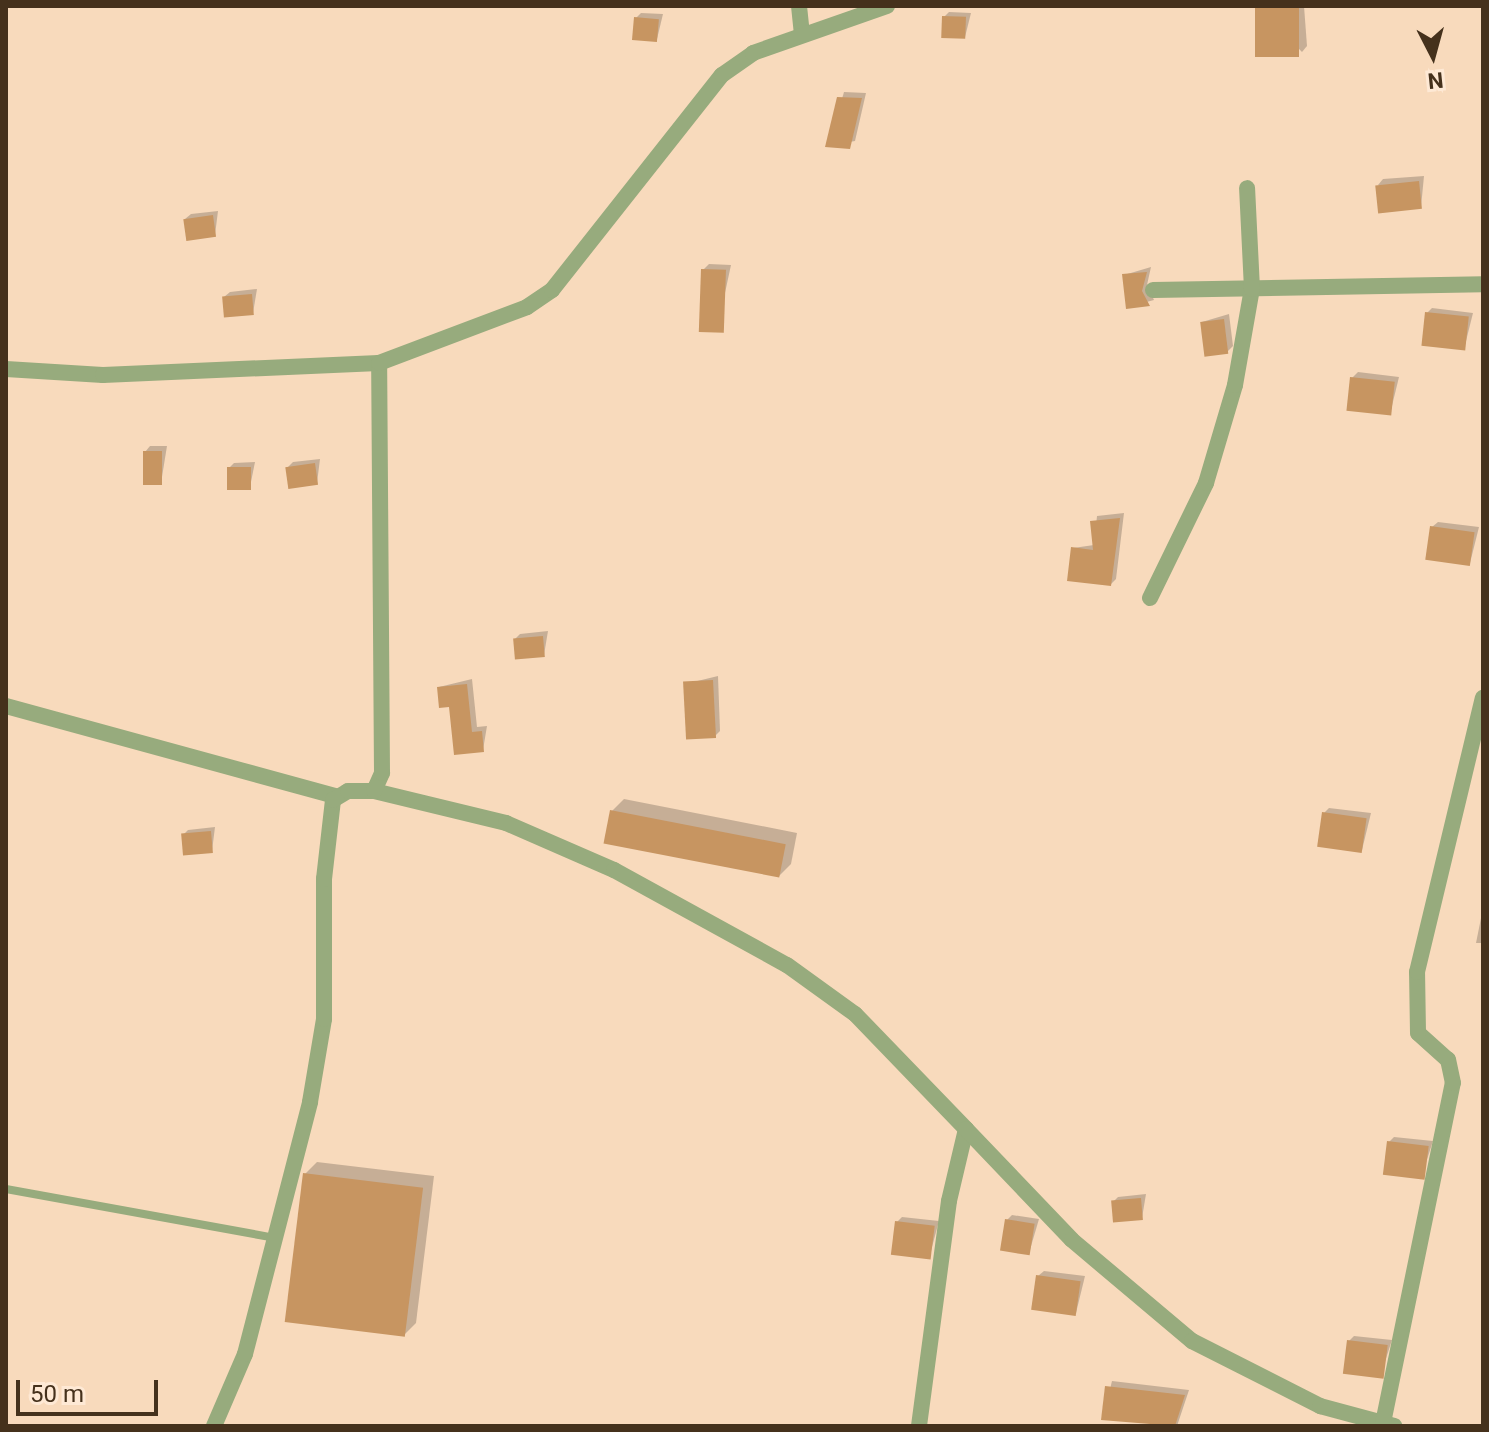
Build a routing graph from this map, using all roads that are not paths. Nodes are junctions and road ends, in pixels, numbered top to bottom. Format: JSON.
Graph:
{"nodes":[{"id":1,"x":799,"y":6,"type":"edge"},
{"id":2,"x":887,"y":6,"type":"edge"},
{"id":3,"x":802,"y":33,"type":"junction"},
{"id":4,"x":1247,"y":188,"type":"dead end"},
{"id":5,"x":1483,"y":284,"type":"edge"},
{"id":6,"x":1252,"y":289,"type":"junction"},
{"id":7,"x":1153,"y":290,"type":"dead end"},
{"id":8,"x":379,"y":363,"type":"junction"},
{"id":9,"x":6,"y":369,"type":"edge"},
{"id":10,"x":1150,"y":598,"type":"dead end"},
{"id":11,"x":1483,"y":698,"type":"edge"},
{"id":12,"x":6,"y":706,"type":"edge"},
{"id":13,"x":374,"y":791,"type":"junction"},
{"id":14,"x":336,"y":796,"type":"junction"},
{"id":15,"x":966,"y":1129,"type":"junction"},
{"id":16,"x":6,"y":1189,"type":"edge"},
{"id":17,"x":275,"y":1238,"type":"junction"},
{"id":18,"x":1389,"y":1424,"type":"edge"},
{"id":19,"x":214,"y":1426,"type":"edge"},
{"id":20,"x":919,"y":1426,"type":"edge"}],
"edges":[{"from":1,"to":3,"type":"street"},
{"from":2,"to":3,"type":"street"},
{"from":3,"to":8,"type":"street"},
{"from":4,"to":6,"type":"street"},
{"from":5,"to":6,"type":"street"},
{"from":6,"to":7,"type":"street"},
{"from":6,"to":10,"type":"street"},
{"from":8,"to":9,"type":"street"},
{"from":8,"to":13,"type":"street"},
{"from":11,"to":18,"type":"street"},
{"from":12,"to":14,"type":"street"},
{"from":13,"to":14,"type":"street"},
{"from":13,"to":15,"type":"street"},
{"from":14,"to":17,"type":"street"},
{"from":15,"to":18,"type":"street"},
{"from":15,"to":20,"type":"street"},
{"from":16,"to":17,"type":"lane"},
{"from":17,"to":19,"type":"street"}]}
